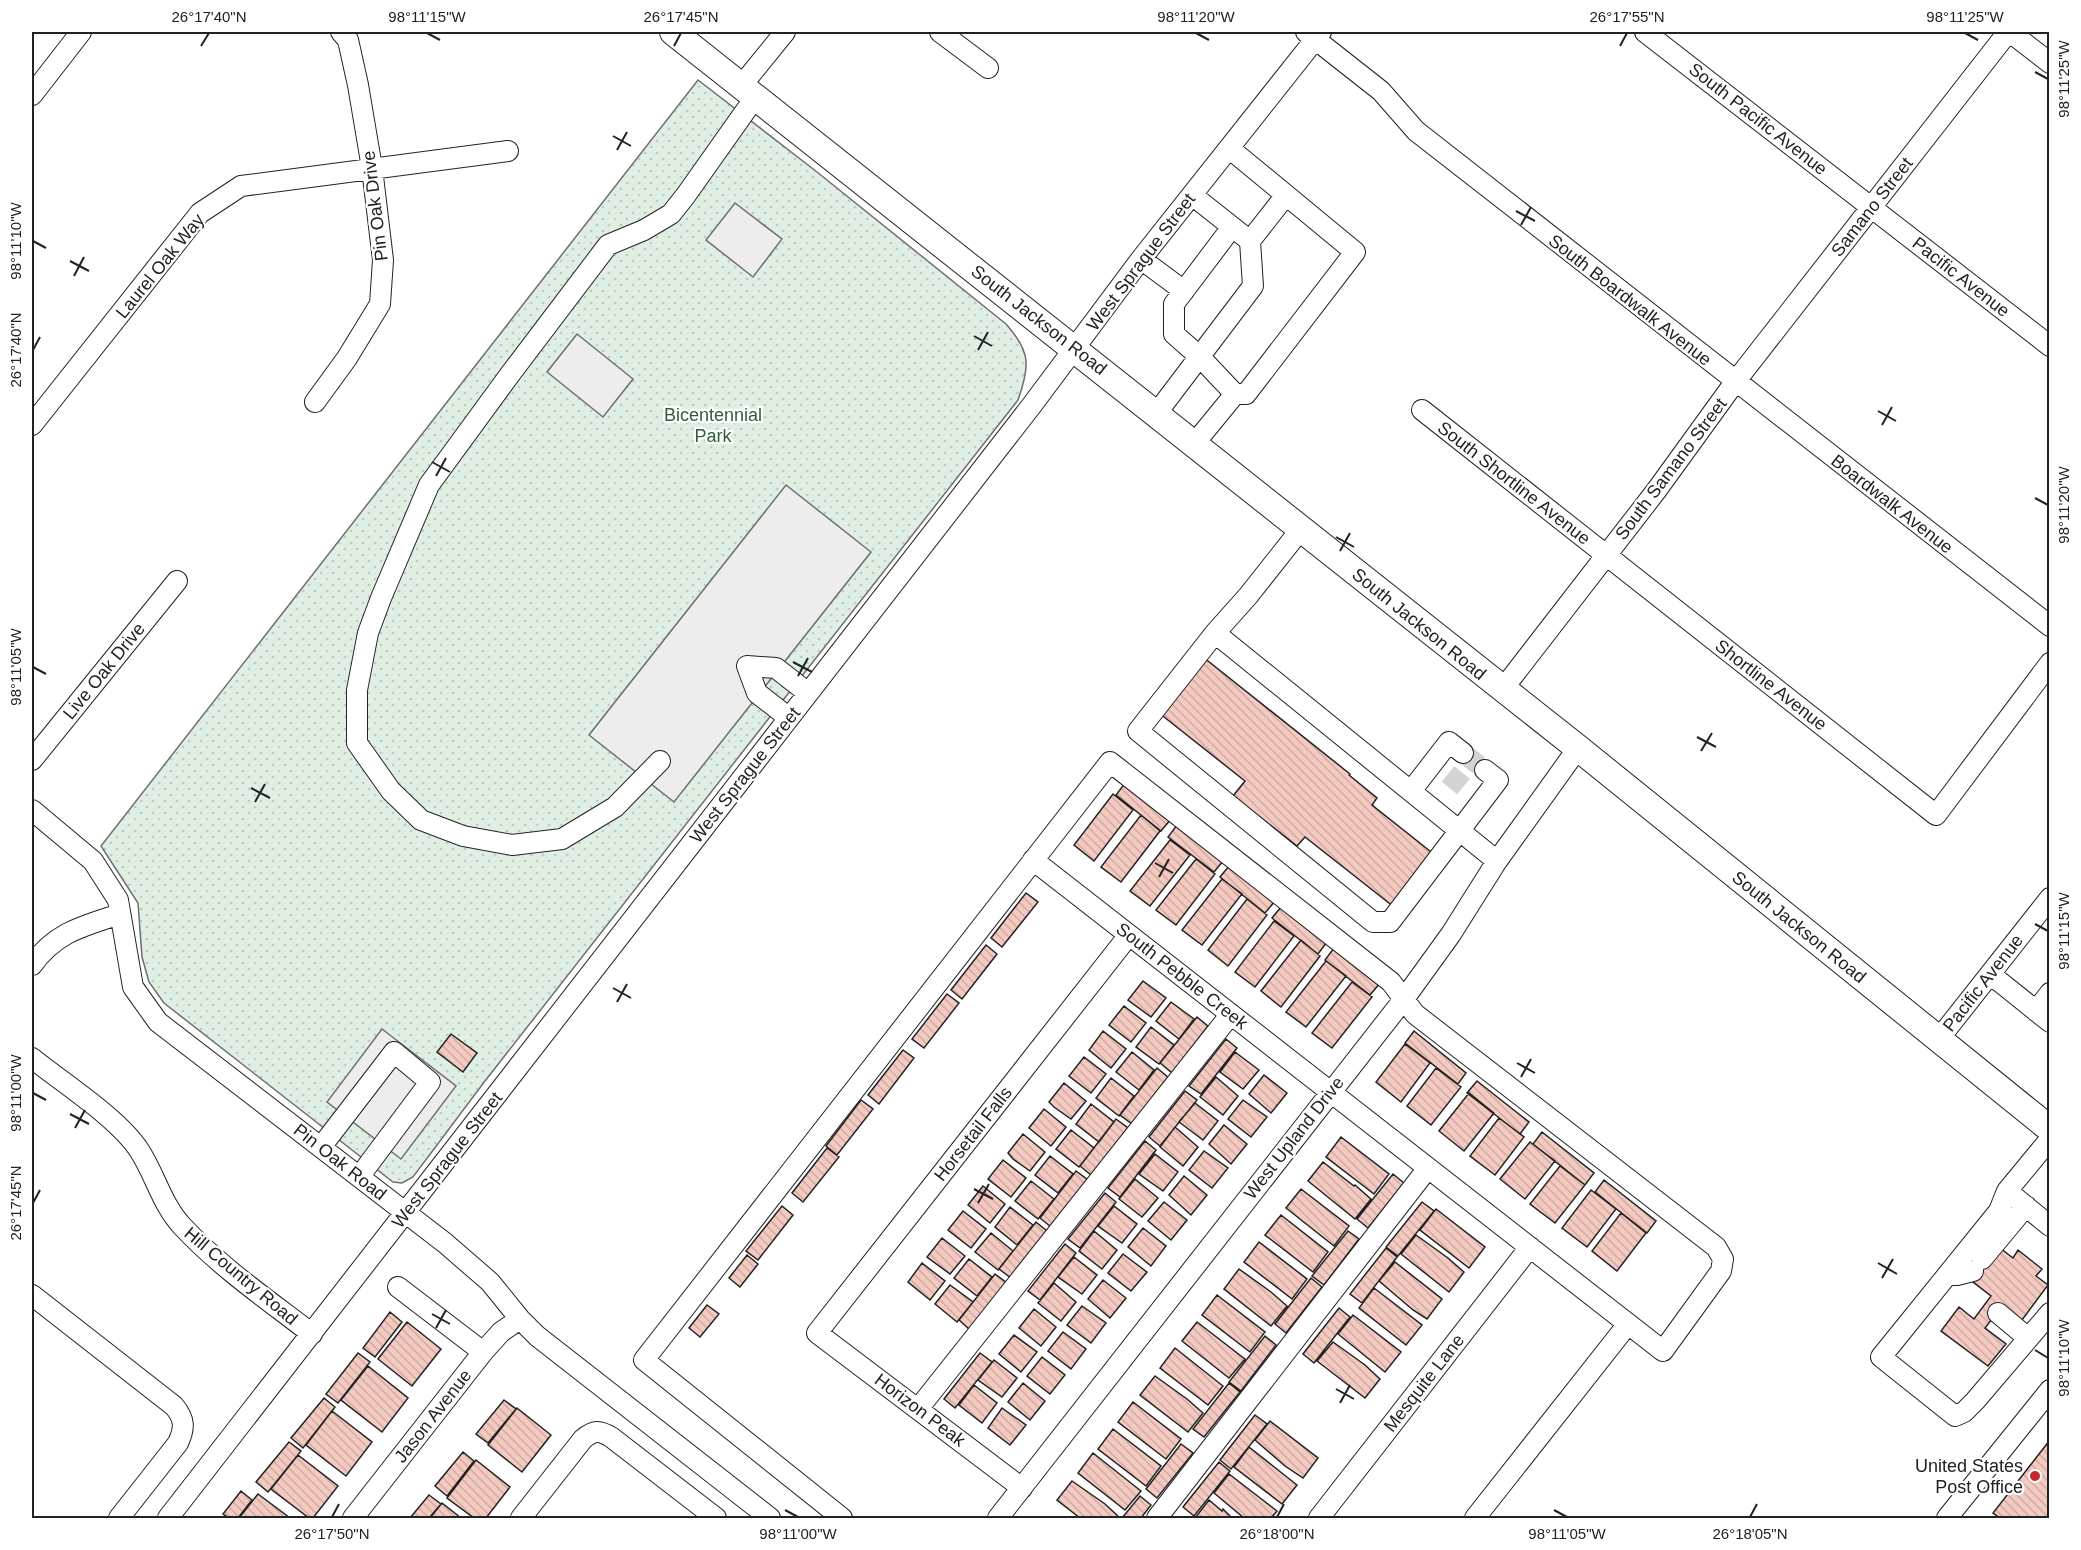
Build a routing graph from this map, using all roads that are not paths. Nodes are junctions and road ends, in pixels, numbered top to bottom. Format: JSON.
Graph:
{"nodes":[{"id":1,"x":81,"y":32,"type":"edge"},
{"id":2,"x":341,"y":32,"type":"edge"},
{"id":3,"x":673,"y":32,"type":"edge"},
{"id":4,"x":785,"y":32,"type":"edge"},
{"id":5,"x":940,"y":32,"type":"edge"},
{"id":6,"x":1645,"y":32,"type":"edge"},
{"id":7,"x":2009,"y":32,"type":"edge"},
{"id":8,"x":1314,"y":34,"type":"edge"},
{"id":9,"x":2049,"y":63,"type":"edge"},
{"id":10,"x":988,"y":68,"type":"dead end"},
{"id":11,"x":749,"y":90,"type":"junction"},
{"id":12,"x":32,"y":94,"type":"edge"},
{"id":13,"x":1229,"y":148,"type":"junction"},
{"id":14,"x":508,"y":150,"type":"dead end"},
{"id":15,"x":372,"y":168,"type":"junction"},
{"id":16,"x":1192,"y":195,"type":"junction"},
{"id":17,"x":1286,"y":195,"type":"junction"},
{"id":18,"x":1872,"y":207,"type":"junction"},
{"id":19,"x":1232,"y":226,"type":"junction"},
{"id":20,"x":1250,"y":241,"type":"junction"},
{"id":21,"x":1141,"y":259,"type":"junction"},
{"id":22,"x":1184,"y":291,"type":"junction"},
{"id":23,"x":2049,"y":346,"type":"edge"},
{"id":24,"x":1075,"y":349,"type":"junction"},
{"id":25,"x":1200,"y":357,"type":"junction"},
{"id":26,"x":1735,"y":382,"type":"junction"},
{"id":27,"x":1235,"y":394,"type":"junction"},
{"id":28,"x":315,"y":402,"type":"dead end"},
{"id":29,"x":1422,"y":410,"type":"dead end"},
{"id":30,"x":1156,"y":414,"type":"junction"},
{"id":31,"x":32,"y":425,"type":"edge"},
{"id":32,"x":1194,"y":444,"type":"junction"},
{"id":33,"x":1301,"y":530,"type":"junction"},
{"id":34,"x":1607,"y":555,"type":"junction"},
{"id":35,"x":177,"y":581,"type":"dead end"},
{"id":36,"x":2049,"y":626,"type":"edge"},
{"id":37,"x":1215,"y":633,"type":"junction"},
{"id":38,"x":2049,"y":663,"type":"edge"},
{"id":39,"x":1502,"y":690,"type":"junction"},
{"id":40,"x":808,"y":693,"type":"junction"},
{"id":41,"x":789,"y":718,"type":"junction"},
{"id":42,"x":1578,"y":748,"type":"junction"},
{"id":43,"x":32,"y":760,"type":"edge"},
{"id":44,"x":1449,"y":760,"type":"dead end"},
{"id":45,"x":660,"y":761,"type":"dead end"},
{"id":46,"x":1481,"y":787,"type":"dead end"},
{"id":47,"x":1411,"y":791,"type":"junction"},
{"id":48,"x":32,"y":810,"type":"edge"},
{"id":49,"x":1460,"y":831,"type":"junction"},
{"id":50,"x":1033,"y":860,"type":"junction"},
{"id":51,"x":1497,"y":861,"type":"junction"},
{"id":52,"x":2049,"y":898,"type":"edge"},
{"id":53,"x":120,"y":914,"type":"junction"},
{"id":54,"x":1129,"y":935,"type":"junction"},
{"id":55,"x":32,"y":964,"type":"edge"},
{"id":56,"x":1990,"y":974,"type":"junction"},
{"id":57,"x":2049,"y":993,"type":"edge"},
{"id":58,"x":1404,"y":999,"type":"junction"},
{"id":59,"x":1231,"y":1014,"type":"junction"},
{"id":60,"x":2043,"y":1017,"type":"edge"},
{"id":61,"x":1938,"y":1040,"type":"junction"},
{"id":62,"x":32,"y":1058,"type":"edge"},
{"id":63,"x":1330,"y":1092,"type":"junction"},
{"id":64,"x":2049,"y":1129,"type":"edge"},
{"id":65,"x":2049,"y":1139,"type":"edge"},
{"id":66,"x":321,"y":1147,"type":"junction"},
{"id":67,"x":1428,"y":1168,"type":"junction"},
{"id":68,"x":359,"y":1177,"type":"junction"},
{"id":69,"x":2007,"y":1191,"type":"junction"},
{"id":70,"x":2026,"y":1206,"type":"junction"},
{"id":71,"x":406,"y":1213,"type":"junction"},
{"id":72,"x":2049,"y":1226,"type":"edge"},
{"id":73,"x":1530,"y":1247,"type":"junction"},
{"id":74,"x":1947,"y":1275,"type":"junction"},
{"id":75,"x":398,"y":1287,"type":"dead end"},
{"id":76,"x":32,"y":1295,"type":"edge"},
{"id":77,"x":2049,"y":1313,"type":"edge"},
{"id":78,"x":1998,"y":1314,"type":"dead end"},
{"id":79,"x":520,"y":1319,"type":"junction"},
{"id":80,"x":1628,"y":1324,"type":"junction"},
{"id":81,"x":817,"y":1333,"type":"joint"},
{"id":82,"x":312,"y":1334,"type":"junction"},
{"id":83,"x":2028,"y":1338,"type":"junction"},
{"id":84,"x":483,"y":1352,"type":"junction"},
{"id":85,"x":2049,"y":1390,"type":"edge"},
{"id":86,"x":918,"y":1409,"type":"junction"},
{"id":87,"x":1022,"y":1488,"type":"junction"},
{"id":88,"x":1954,"y":1516,"type":"edge"},
{"id":89,"x":119,"y":1518,"type":"edge"},
{"id":90,"x":168,"y":1518,"type":"edge"},
{"id":91,"x":353,"y":1518,"type":"edge"},
{"id":92,"x":521,"y":1518,"type":"edge"},
{"id":93,"x":716,"y":1518,"type":"edge"},
{"id":94,"x":770,"y":1518,"type":"edge"},
{"id":95,"x":842,"y":1518,"type":"edge"},
{"id":96,"x":998,"y":1518,"type":"edge"},
{"id":97,"x":1158,"y":1518,"type":"edge"},
{"id":98,"x":1319,"y":1518,"type":"edge"},
{"id":99,"x":1475,"y":1518,"type":"edge"}],
"edges":[{"from":1,"to":12,"type":"street"},
{"from":2,"to":15,"type":"street","name":"Pin Oak Drive"},
{"from":3,"to":11,"type":"main road","name":"South Jackson Road"},
{"from":4,"to":11,"type":"street"},
{"from":5,"to":10,"type":"street"},
{"from":6,"to":18,"type":"street","name":"South Pacific Avenue"},
{"from":7,"to":9,"type":"street"},
{"from":7,"to":18,"type":"street","name":"Samano Street"},
{"from":8,"to":13,"type":"street","name":"West Sprague Street"},
{"from":8,"to":26,"type":"street","name":"South Boardwalk Avenue"},
{"from":11,"to":24,"type":"main road","name":"South Jackson Road"},
{"from":11,"to":45,"type":"street"},
{"from":13,"to":16,"type":"street","name":"West Sprague Street"},
{"from":13,"to":17,"type":"street"},
{"from":14,"to":15,"type":"street","name":"Laurel Oak Way"},
{"from":15,"to":28,"type":"street","name":"Pin Oak Drive"},
{"from":15,"to":31,"type":"street","name":"Laurel Oak Way"},
{"from":16,"to":19,"type":"street"},
{"from":16,"to":21,"type":"street","name":"West Sprague Street"},
{"from":17,"to":20,"type":"street"},
{"from":17,"to":27,"type":"street"},
{"from":18,"to":23,"type":"street","name":"Pacific Avenue"},
{"from":18,"to":26,"type":"street","name":"Samano Street"},
{"from":19,"to":20,"type":"street"},
{"from":19,"to":22,"type":"street"},
{"from":20,"to":25,"type":"street"},
{"from":21,"to":22,"type":"street"},
{"from":21,"to":24,"type":"street","name":"West Sprague Street"},
{"from":22,"to":25,"type":"street"},
{"from":24,"to":30,"type":"main road","name":"South Jackson Road"},
{"from":24,"to":40,"type":"street","name":"West Sprague Street"},
{"from":25,"to":27,"type":"street"},
{"from":25,"to":30,"type":"street"},
{"from":26,"to":34,"type":"street","name":"South Samano Street"},
{"from":26,"to":36,"type":"street","name":"Boardwalk Avenue"},
{"from":27,"to":32,"type":"street"},
{"from":29,"to":34,"type":"street","name":"South Shortline Avenue"},
{"from":30,"to":32,"type":"main road","name":"South Jackson Road"},
{"from":32,"to":33,"type":"main road","name":"South Jackson Road"},
{"from":33,"to":37,"type":"street"},
{"from":33,"to":39,"type":"main road","name":"South Jackson Road"},
{"from":34,"to":38,"type":"street","name":"Shortline Avenue"},
{"from":34,"to":39,"type":"street","name":"South Samano Street"},
{"from":35,"to":43,"type":"street","name":"Live Oak Drive"},
{"from":37,"to":47,"type":"street"},
{"from":37,"to":49,"type":"street"},
{"from":39,"to":42,"type":"main road","name":"South Jackson Road"},
{"from":40,"to":41,"type":"street","name":"West Sprague Street"},
{"from":40,"to":41,"type":"street"},
{"from":41,"to":71,"type":"street","name":"West Sprague Street"},
{"from":42,"to":51,"type":"street","name":"West Upland Drive"},
{"from":42,"to":61,"type":"main road","name":"South Jackson Road"},
{"from":44,"to":47,"type":"street"},
{"from":46,"to":49,"type":"street"},
{"from":47,"to":49,"type":"street"},
{"from":48,"to":53,"type":"street","name":"Pin Oak Road"},
{"from":49,"to":51,"type":"street"},
{"from":50,"to":54,"type":"street","name":"South Pebble Creek"},
{"from":50,"to":58,"type":"street"},
{"from":50,"to":95,"type":"street"},
{"from":51,"to":58,"type":"street","name":"West Upland Drive"},
{"from":52,"to":56,"type":"street","name":"Pacific Avenue"},
{"from":53,"to":55,"type":"street"},
{"from":53,"to":66,"type":"street","name":"Pin Oak Road"},
{"from":54,"to":59,"type":"street","name":"South Pebble Creek"},
{"from":54,"to":81,"type":"street","name":"Horsetail Falls"},
{"from":56,"to":60,"type":"street"},
{"from":56,"to":61,"type":"street","name":"Pacific Avenue"},
{"from":57,"to":60,"type":"street"},
{"from":58,"to":63,"type":"street","name":"West Upland Drive"},
{"from":58,"to":80,"type":"street","name":"South Pebble Creek"},
{"from":59,"to":63,"type":"street","name":"South Pebble Creek"},
{"from":59,"to":86,"type":"street"},
{"from":61,"to":64,"type":"main road","name":"South Jackson Road"},
{"from":62,"to":82,"type":"street","name":"Hill Country Road"},
{"from":63,"to":67,"type":"street","name":"South Pebble Creek"},
{"from":63,"to":87,"type":"street","name":"West Upland Drive"},
{"from":65,"to":69,"type":"street"},
{"from":66,"to":68,"type":"street","name":"Pin Oak Road"},
{"from":66,"to":68,"type":"street"},
{"from":67,"to":73,"type":"street","name":"South Pebble Creek"},
{"from":67,"to":97,"type":"street"},
{"from":68,"to":71,"type":"street","name":"Pin Oak Road"},
{"from":69,"to":70,"type":"street"},
{"from":69,"to":74,"type":"street"},
{"from":70,"to":72,"type":"street"},
{"from":70,"to":74,"type":"street"},
{"from":71,"to":79,"type":"street","name":"Pin Oak Road"},
{"from":71,"to":82,"type":"street","name":"West Sprague Street"},
{"from":73,"to":80,"type":"street","name":"South Pebble Creek"},
{"from":73,"to":98,"type":"street","name":"Mesquite Lane"},
{"from":74,"to":83,"type":"street"},
{"from":75,"to":84,"type":"street"},
{"from":76,"to":89,"type":"street"},
{"from":77,"to":83,"type":"street"},
{"from":78,"to":83,"type":"street"},
{"from":79,"to":84,"type":"street","name":"Jason Avenue"},
{"from":79,"to":94,"type":"street","name":"Pin Oak Road"},
{"from":80,"to":99,"type":"street"},
{"from":81,"to":86,"type":"street","name":"Horizon Peak"},
{"from":82,"to":90,"type":"street","name":"West Sprague Street"},
{"from":84,"to":91,"type":"street","name":"Jason Avenue"},
{"from":85,"to":88,"type":"street"},
{"from":86,"to":87,"type":"street","name":"Horizon Peak"},
{"from":87,"to":96,"type":"street","name":"West Upland Drive"},
{"from":92,"to":93,"type":"street"}]}
